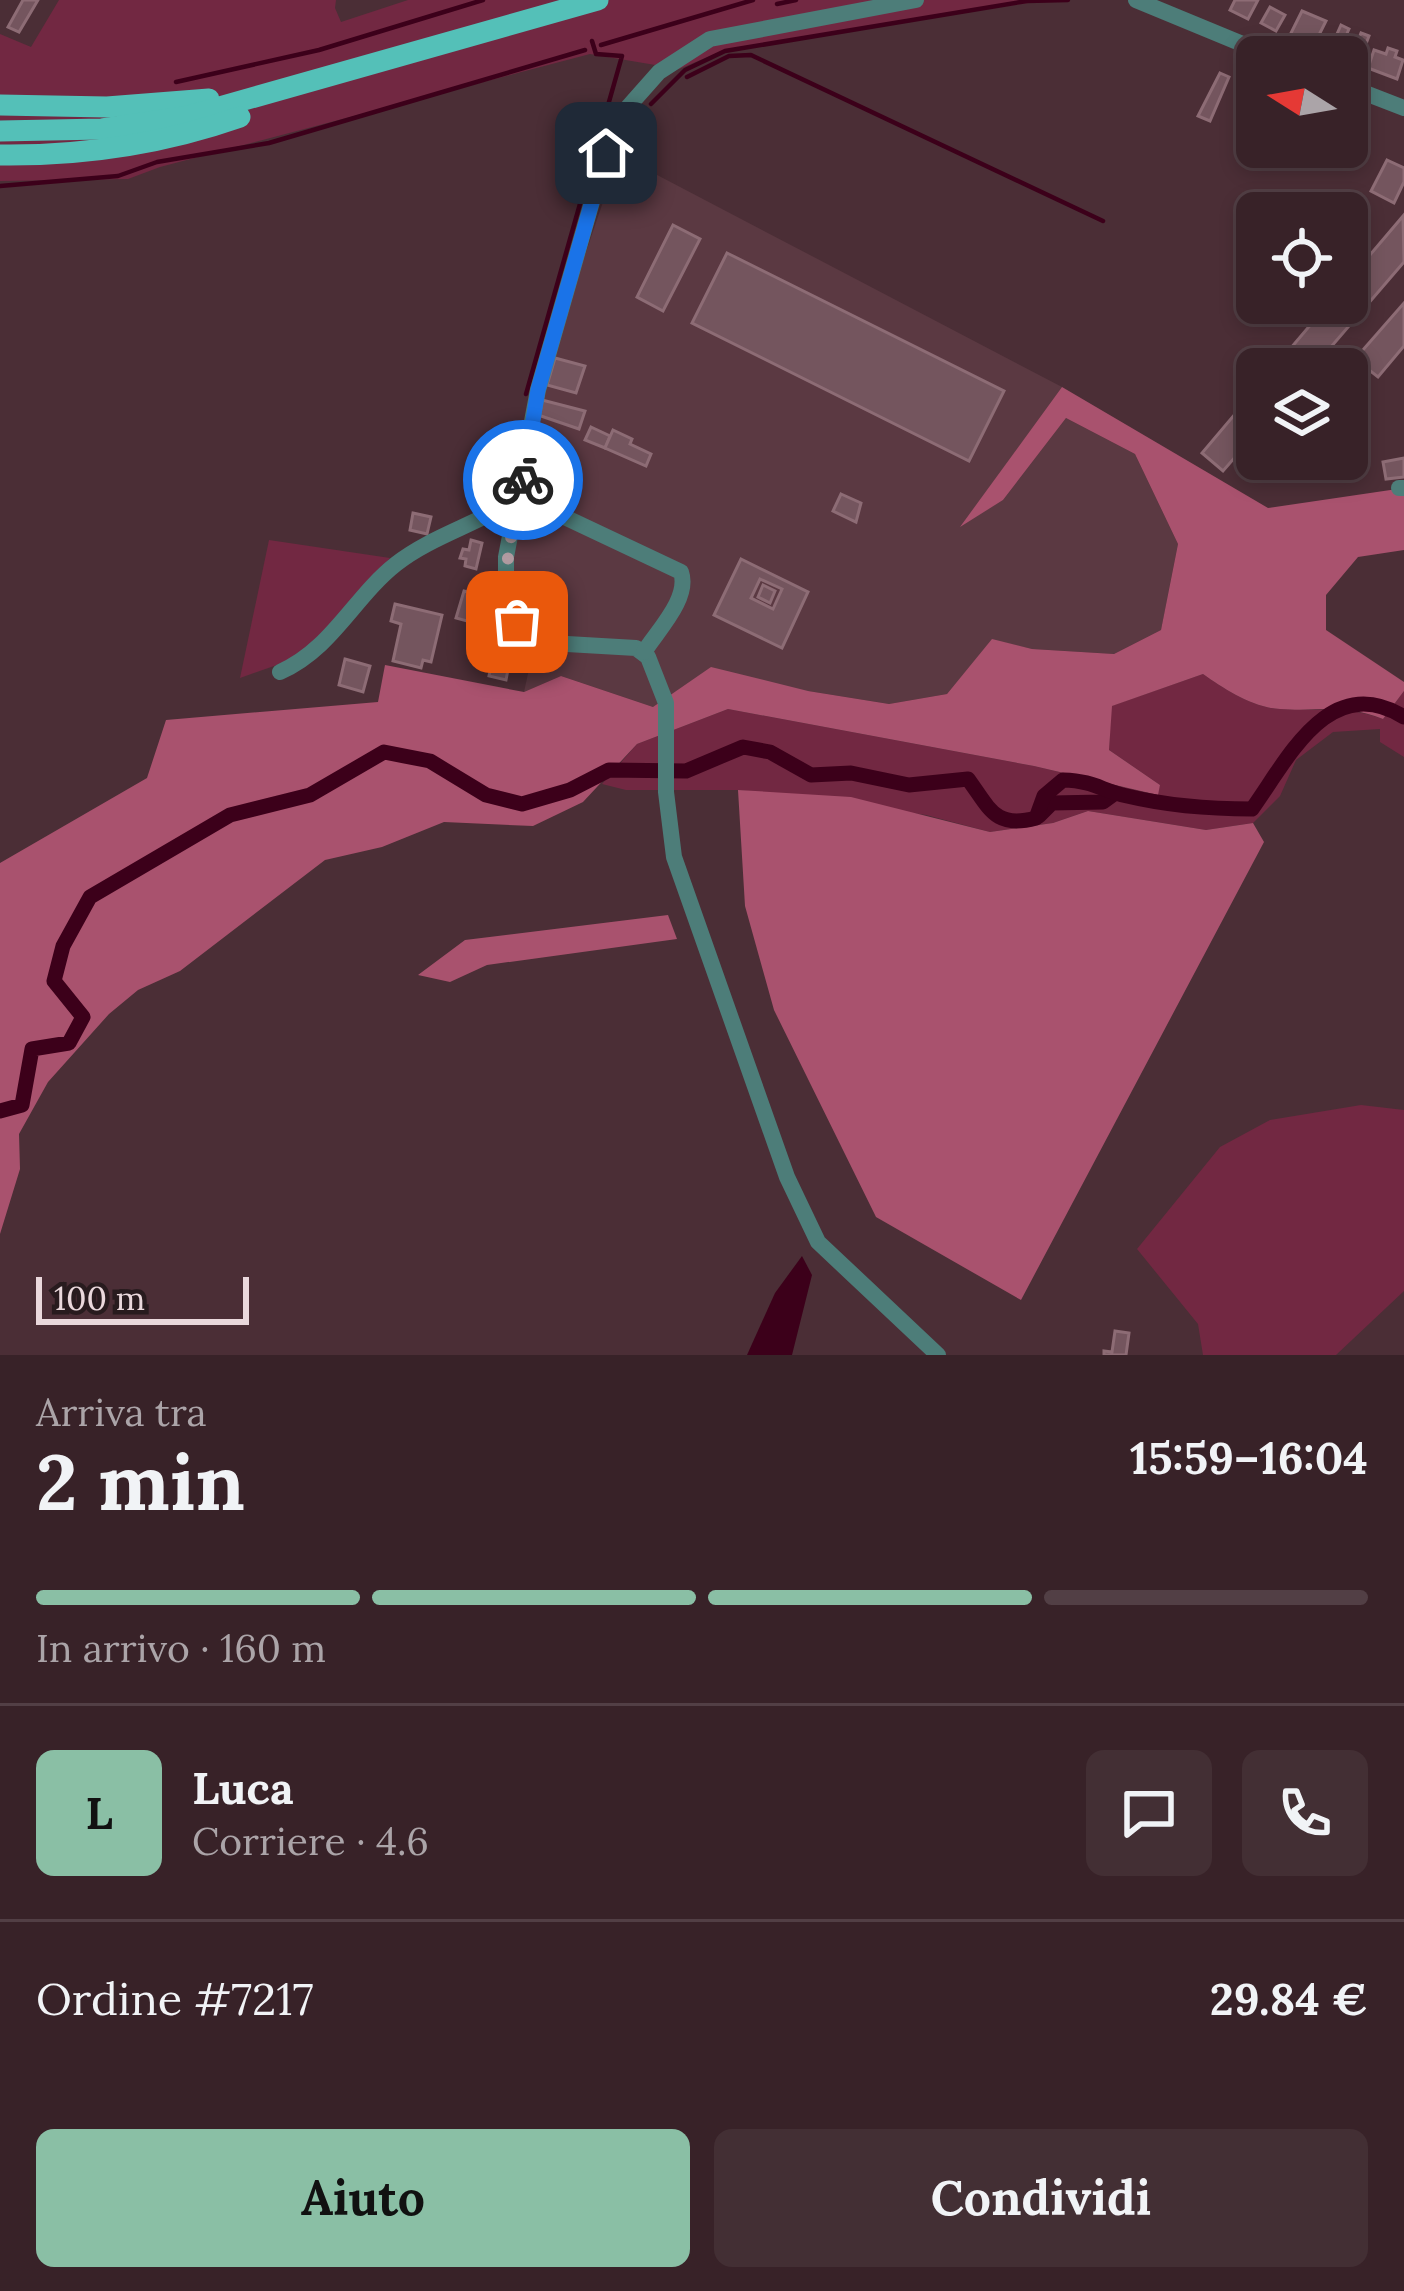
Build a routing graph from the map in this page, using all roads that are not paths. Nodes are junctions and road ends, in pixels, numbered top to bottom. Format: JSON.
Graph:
{"nodes":[{"id":1,"x":598,"y":0,"type":"edge"},
{"id":2,"x":916,"y":0,"type":"edge"},
{"id":3,"x":1136,"y":0,"type":"edge"},
{"id":4,"x":1236,"y":41,"type":"edge"},
{"id":5,"x":334,"y":76,"type":"junction"},
{"id":6,"x":1368,"y":94,"type":"edge"},
{"id":7,"x":0,"y":105,"type":"edge"},
{"id":8,"x":1404,"y":108,"type":"edge"},
{"id":9,"x":0,"y":131,"type":"edge"},
{"id":10,"x":0,"y":155,"type":"edge"},
{"id":11,"x":520,"y":496,"type":"junction"},
{"id":12,"x":644,"y":652,"type":"junction"},
{"id":13,"x":280,"y":672,"type":"dead end"},
{"id":14,"x":938,"y":1355,"type":"edge"}],
"edges":[{"from":1,"to":5,"type":"main road"},
{"from":2,"to":11,"type":"street"},
{"from":3,"to":4,"type":"street"},
{"from":5,"to":7,"type":"main road"},
{"from":5,"to":9,"type":"main road"},
{"from":5,"to":10,"type":"main road"},
{"from":6,"to":8,"type":"street"},
{"from":11,"to":12,"type":"street"},
{"from":11,"to":12,"type":"street"},
{"from":11,"to":13,"type":"street"},
{"from":12,"to":14,"type":"street"}]}
